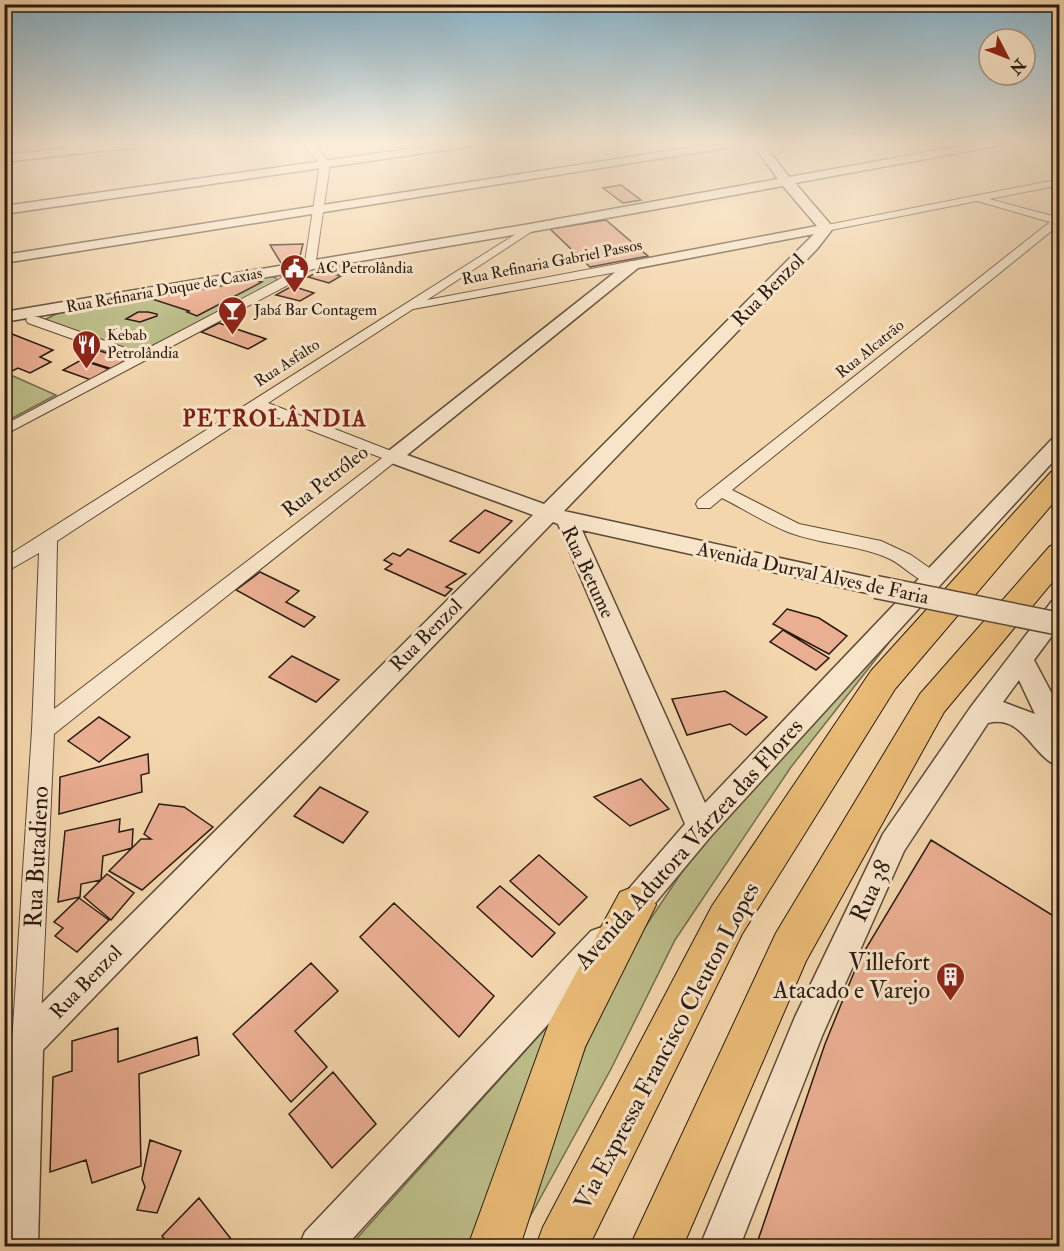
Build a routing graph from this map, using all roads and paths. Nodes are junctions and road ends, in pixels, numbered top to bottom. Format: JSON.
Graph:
{"nodes":[{"id":1,"x":64,"y":201,"type":"edge"},
{"id":2,"x":320,"y":201,"type":"edge"},
{"id":3,"x":367,"y":201,"type":"edge"},
{"id":4,"x":675,"y":201,"type":"edge"},
{"id":5,"x":803,"y":201,"type":"edge"},
{"id":6,"x":963,"y":201,"type":"edge"},
{"id":7,"x":984,"y":201,"type":"edge"},
{"id":8,"x":319,"y":209,"type":"junction"},
{"id":9,"x":4,"y":210,"type":"edge"},
{"id":10,"x":1058,"y":221,"type":"edge"},
{"id":11,"x":530,"y":228,"type":"junction"},
{"id":12,"x":826,"y":228,"type":"junction"},
{"id":13,"x":4,"y":259,"type":"edge"},
{"id":14,"x":311,"y":264,"type":"junction"},
{"id":15,"x":633,"y":265,"type":"junction"},
{"id":16,"x":264,"y":272,"type":"junction"},
{"id":17,"x":282,"y":283,"type":"junction"},
{"id":18,"x":61,"y":308,"type":"junction"},
{"id":19,"x":404,"y":308,"type":"junction"},
{"id":20,"x":4,"y":317,"type":"edge"},
{"id":21,"x":33,"y":320,"type":"junction"},
{"id":22,"x":4,"y":333,"type":"edge"},
{"id":23,"x":140,"y":358,"type":"junction"},
{"id":24,"x":257,"y":404,"type":"junction"},
{"id":25,"x":4,"y":431,"type":"edge"},
{"id":26,"x":1059,"y":442,"type":"edge"},
{"id":27,"x":393,"y":457,"type":"junction"},
{"id":28,"x":1059,"y":478,"type":"edge"},
{"id":29,"x":722,"y":491,"type":"junction"},
{"id":30,"x":704,"y":504,"type":"dead end"},
{"id":31,"x":557,"y":516,"type":"junction"},
{"id":32,"x":48,"y":540,"type":"junction"},
{"id":33,"x":1059,"y":554,"type":"edge"},
{"id":34,"x":4,"y":567,"type":"edge"},
{"id":35,"x":931,"y":578,"type":"junction"},
{"id":36,"x":1059,"y":607,"type":"edge"},
{"id":37,"x":1059,"y":624,"type":"edge"},
{"id":38,"x":1020,"y":658,"type":"junction"},
{"id":39,"x":979,"y":715,"type":"junction"},
{"id":40,"x":43,"y":730,"type":"junction"},
{"id":41,"x":1059,"y":736,"type":"edge"},
{"id":42,"x":1059,"y":756,"type":"edge"},
{"id":43,"x":700,"y":827,"type":"junction"},
{"id":44,"x":634,"y":905,"type":"junction"},
{"id":45,"x":27,"y":1043,"type":"junction"},
{"id":46,"x":18,"y":1246,"type":"edge"},
{"id":47,"x":319,"y":1246,"type":"edge"},
{"id":48,"x":494,"y":1246,"type":"edge"},
{"id":49,"x":562,"y":1246,"type":"edge"},
{"id":50,"x":656,"y":1246,"type":"edge"},
{"id":51,"x":720,"y":1246,"type":"edge"}],
"edges":[{"from":1,"to":9,"type":"street"},
{"from":2,"to":8,"type":"street"},
{"from":3,"to":8,"type":"street"},
{"from":4,"to":11,"type":"street","name":"Rua Refinaria Duque de Caxias"},
{"from":5,"to":12,"type":"street"},
{"from":6,"to":12,"type":"street","name":"Rua Refinaria Gabriel Passos"},
{"from":7,"to":10,"type":"street"},
{"from":8,"to":13,"type":"street"},
{"from":8,"to":14,"type":"street"},
{"from":10,"to":29,"type":"street","name":"Rua Alcatrão"},
{"from":11,"to":14,"type":"street","name":"Rua Refinaria Duque de Caxias"},
{"from":11,"to":19,"type":"street","name":"Rua Asfalto"},
{"from":12,"to":15,"type":"street","name":"Rua Refinaria Gabriel Passos"},
{"from":12,"to":31,"type":"street","name":"Rua Benzol"},
{"from":14,"to":16,"type":"street","name":"Rua Refinaria Duque de Caxias"},
{"from":14,"to":17,"type":"street"},
{"from":15,"to":19,"type":"street","name":"Rua Refinaria Gabriel Passos"},
{"from":15,"to":27,"type":"street","name":"Rua Petróleo"},
{"from":16,"to":17,"type":"street"},
{"from":16,"to":18,"type":"street","name":"Rua Refinaria Duque de Caxias"},
{"from":17,"to":23,"type":"street"},
{"from":18,"to":20,"type":"street","name":"Rua Refinaria Duque de Caxias"},
{"from":18,"to":21,"type":"street"},
{"from":19,"to":24,"type":"street","name":"Rua Asfalto"},
{"from":21,"to":22,"type":"street"},
{"from":21,"to":23,"type":"street"},
{"from":23,"to":25,"type":"street"},
{"from":24,"to":27,"type":"street","name":"Rua Betume"},
{"from":24,"to":32,"type":"street","name":"Rua Asfalto"},
{"from":26,"to":35,"type":"street","name":"Avenida Adutora Várzea das Flores"},
{"from":27,"to":31,"type":"street","name":"Rua Betume"},
{"from":27,"to":40,"type":"street","name":"Rua Petróleo"},
{"from":28,"to":49,"type":"highway","name":"Via Expressa Francisco Cleuton Lopes"},
{"from":29,"to":30,"type":"street","name":"Rua Alcatrão"},
{"from":29,"to":35,"type":"street"},
{"from":31,"to":37,"type":"street","name":"Avenida Durval Alves de Faria","bridge":true},
{"from":31,"to":43,"type":"street","name":"Rua Betume"},
{"from":31,"to":45,"type":"street","name":"Rua Benzol"},
{"from":32,"to":34,"type":"street","name":"Rua Asfalto"},
{"from":32,"to":40,"type":"street","name":"Rua Butadieno"},
{"from":33,"to":50,"type":"highway"},
{"from":35,"to":43,"type":"street","name":"Avenida Adutora Várzea das Flores"},
{"from":36,"to":38,"type":"street"},
{"from":38,"to":39,"type":"street","name":"Rua 38"},
{"from":38,"to":41,"type":"street"},
{"from":39,"to":42,"type":"street"},
{"from":39,"to":51,"type":"street","name":"Rua 38"},
{"from":40,"to":45,"type":"street","name":"Rua Butadieno"},
{"from":43,"to":44,"type":"street","name":"Avenida Adutora Várzea das Flores"},
{"from":44,"to":47,"type":"street","name":"Avenida Adutora Várzea das Flores"},
{"from":44,"to":48,"type":"highway"},
{"from":45,"to":46,"type":"street","name":"Rua Butadieno"}]}
